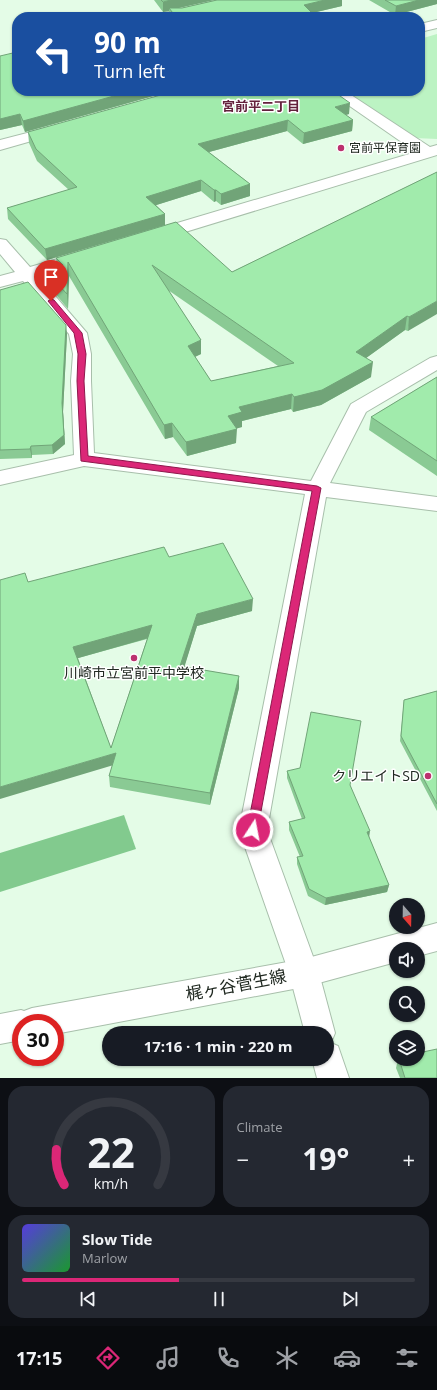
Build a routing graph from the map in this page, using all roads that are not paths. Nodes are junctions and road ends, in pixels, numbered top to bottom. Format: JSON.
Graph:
{"nodes":[{"id":1,"x":235,"y":0,"type":"edge"},
{"id":2,"x":212,"y":6,"type":"junction"},
{"id":3,"x":187,"y":12,"type":"edge"},
{"id":4,"x":221,"y":12,"type":"edge"},
{"id":5,"x":437,"y":24,"type":"edge"},
{"id":6,"x":425,"y":27,"type":"edge"},
{"id":7,"x":344,"y":96,"type":"edge"},
{"id":8,"x":69,"y":126,"type":"edge"},
{"id":9,"x":0,"y":145,"type":"edge"},
{"id":10,"x":432,"y":151,"type":"edge"},
{"id":11,"x":139,"y":240,"type":"edge"},
{"id":12,"x":0,"y":244,"type":"edge"},
{"id":13,"x":101,"y":251,"type":"edge"},
{"id":14,"x":25,"y":274,"type":"junction"},
{"id":15,"x":0,"y":282,"type":"edge"},
{"id":16,"x":437,"y":362,"type":"edge"},
{"id":17,"x":84,"y":459,"type":"junction"},
{"id":18,"x":0,"y":478,"type":"edge"},
{"id":19,"x":317,"y":488,"type":"junction"},
{"id":20,"x":437,"y":504,"type":"edge"},
{"id":21,"x":437,"y":937,"type":"edge"},
{"id":22,"x":304,"y":973,"type":"junction"},
{"id":23,"x":64,"y":1017,"type":"edge"},
{"id":24,"x":318,"y":1026,"type":"edge"},
{"id":25,"x":12,"y":1027,"type":"edge"},
{"id":26,"x":0,"y":1029,"type":"edge"},
{"id":27,"x":330,"y":1066,"type":"edge"},
{"id":28,"x":333,"y":1078,"type":"edge"}],
"edges":[{"from":1,"to":2,"type":"street"},
{"from":2,"to":3,"type":"street"},
{"from":2,"to":4,"type":"street"},
{"from":5,"to":6,"type":"street"},
{"from":7,"to":10,"type":"street"},
{"from":8,"to":9,"type":"street"},
{"from":10,"to":11,"type":"street"},
{"from":12,"to":14,"type":"street"},
{"from":13,"to":14,"type":"street"},
{"from":14,"to":15,"type":"street"},
{"from":14,"to":17,"type":"street"},
{"from":16,"to":19,"type":"street"},
{"from":17,"to":18,"type":"street"},
{"from":17,"to":19,"type":"street"},
{"from":19,"to":20,"type":"street"},
{"from":19,"to":22,"type":"street"},
{"from":21,"to":22,"type":"street","name":"梶ヶ谷菅生線"},
{"from":22,"to":23,"type":"street","name":"梶ヶ谷菅生線"},
{"from":22,"to":24,"type":"street"},
{"from":25,"to":26,"type":"street"},
{"from":27,"to":28,"type":"street"}]}
